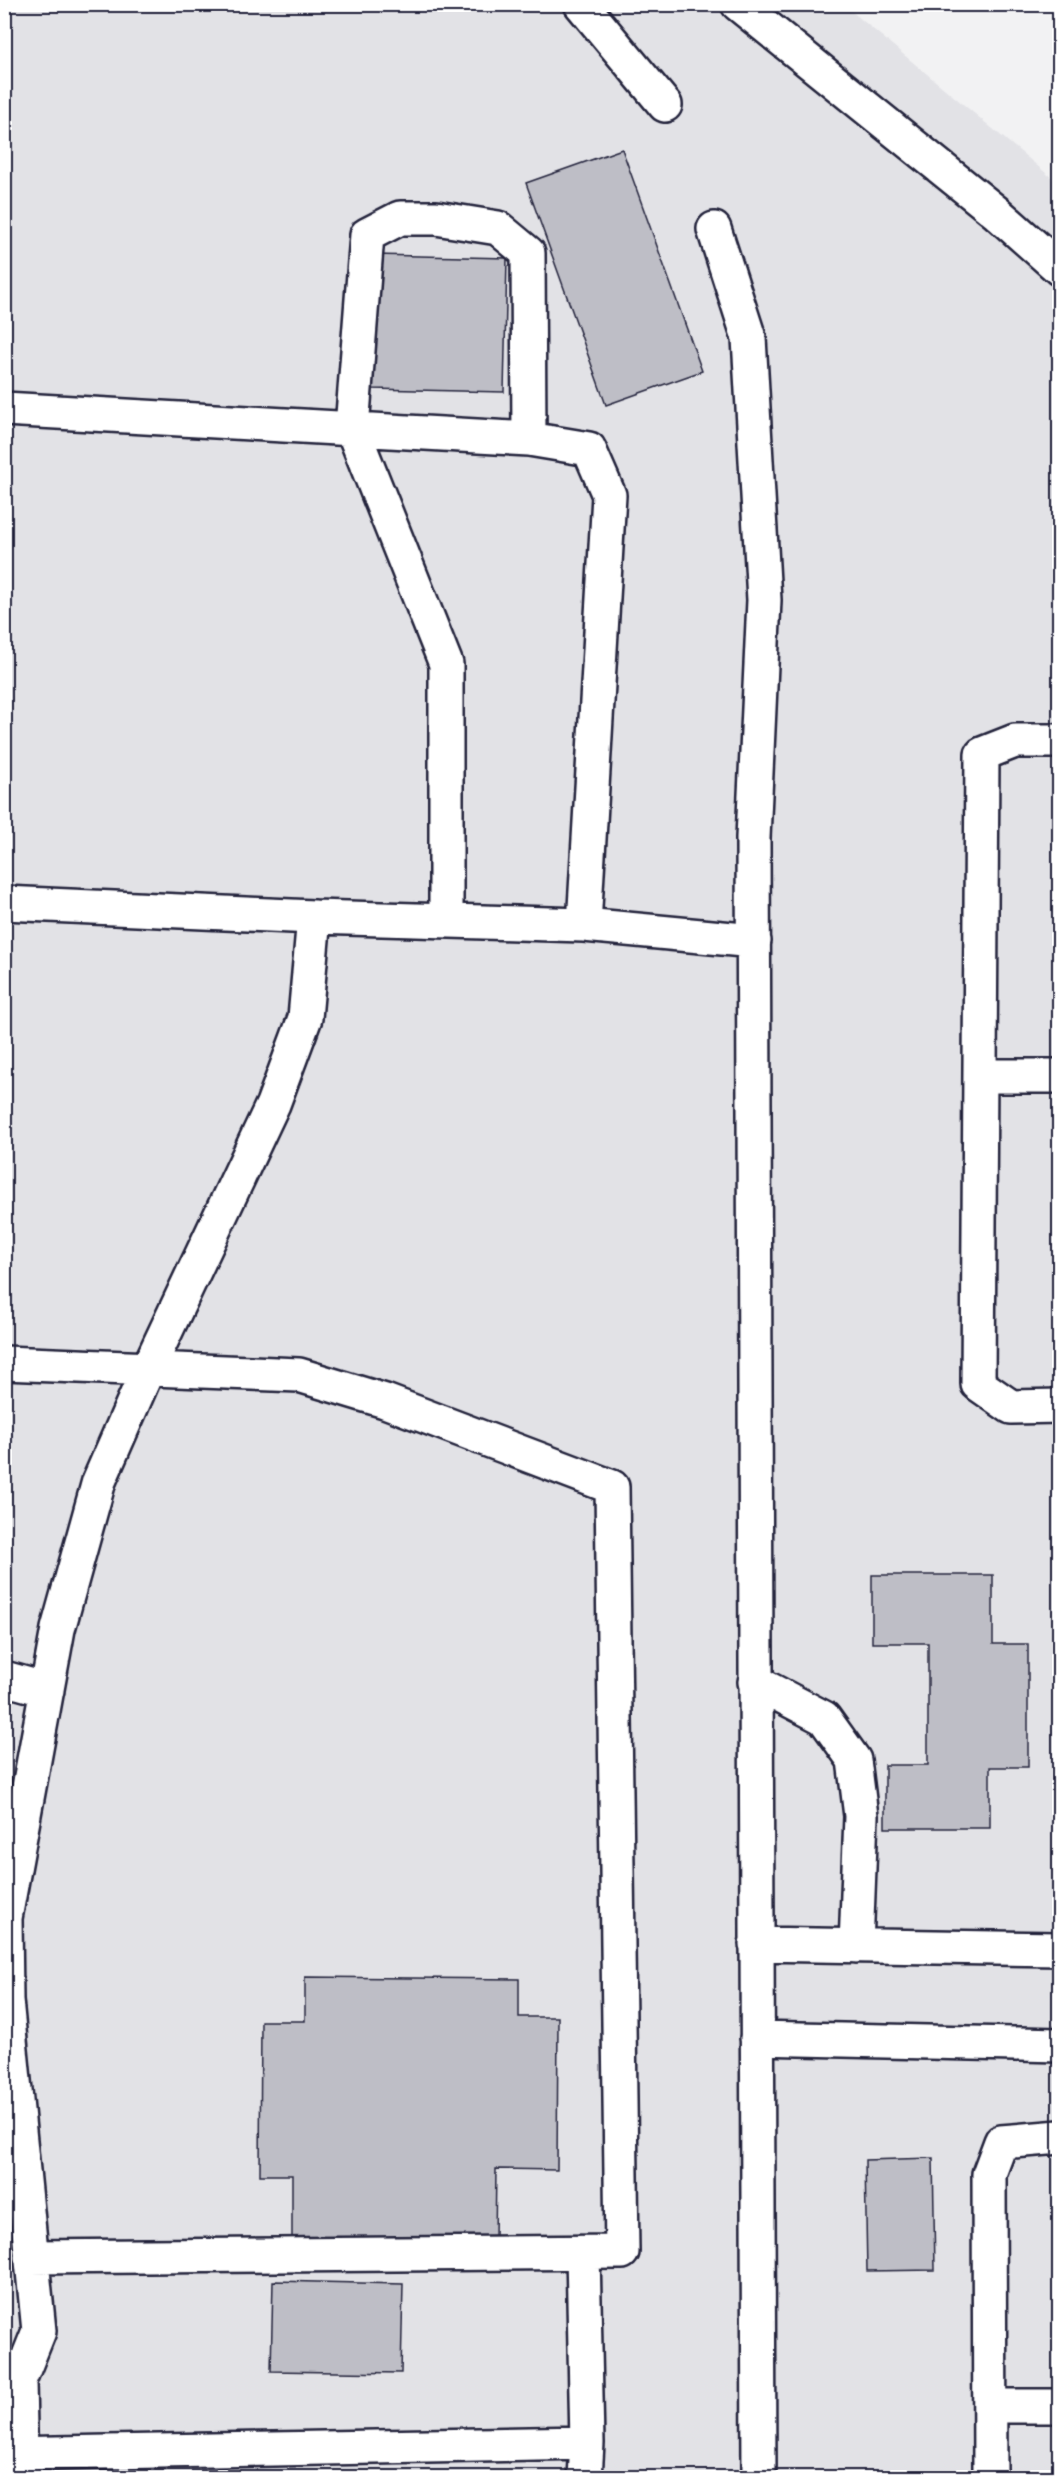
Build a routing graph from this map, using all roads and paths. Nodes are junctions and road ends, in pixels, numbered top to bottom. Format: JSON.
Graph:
{"nodes":[{"id":1,"x":581,"y":4,"type":"edge"},
{"id":2,"x":738,"y":4,"type":"edge"},
{"id":3,"x":664,"y":105,"type":"dead end"},
{"id":4,"x":714,"y":229,"type":"dead end"},
{"id":5,"x":1059,"y":269,"type":"edge"},
{"id":6,"x":4,"y":410,"type":"edge"},
{"id":7,"x":352,"y":428,"type":"junction"},
{"id":8,"x":529,"y":439,"type":"junction"},
{"id":9,"x":1059,"y":741,"type":"edge"},
{"id":10,"x":4,"y":903,"type":"edge"},
{"id":11,"x":314,"y":917,"type":"junction"},
{"id":12,"x":446,"y":921,"type":"junction"},
{"id":13,"x":584,"y":925,"type":"junction"},
{"id":14,"x":754,"y":941,"type":"junction"},
{"id":15,"x":980,"y":1076,"type":"junction"},
{"id":16,"x":1059,"y":1076,"type":"edge"},
{"id":17,"x":4,"y":1363,"type":"edge"},
{"id":18,"x":148,"y":1369,"type":"junction"},
{"id":19,"x":1059,"y":1407,"type":"edge"},
{"id":20,"x":4,"y":1678,"type":"edge"},
{"id":21,"x":755,"y":1682,"type":"junction"},
{"id":22,"x":47,"y":1690,"type":"junction"},
{"id":23,"x":12,"y":1836,"type":"edge"},
{"id":24,"x":756,"y":1944,"type":"junction"},
{"id":25,"x":856,"y":1946,"type":"junction"},
{"id":26,"x":1059,"y":1950,"type":"edge"},
{"id":27,"x":757,"y":2038,"type":"junction"},
{"id":28,"x":1059,"y":2045,"type":"edge"},
{"id":29,"x":12,"y":2136,"type":"edge"},
{"id":30,"x":1059,"y":2138,"type":"edge"},
{"id":31,"x":583,"y":2253,"type":"junction"},
{"id":32,"x":31,"y":2257,"type":"junction"},
{"id":33,"x":990,"y":2406,"type":"junction"},
{"id":34,"x":1059,"y":2406,"type":"edge"},
{"id":35,"x":587,"y":2443,"type":"junction"},
{"id":36,"x":15,"y":2462,"type":"edge"},
{"id":37,"x":585,"y":2478,"type":"edge"},
{"id":38,"x":759,"y":2478,"type":"edge"},
{"id":39,"x":990,"y":2478,"type":"edge"}],
"edges":[{"from":1,"to":3,"type":"street"},
{"from":2,"to":5,"type":"street"},
{"from":4,"to":14,"type":"street"},
{"from":6,"to":7,"type":"street"},
{"from":7,"to":8,"type":"street"},
{"from":7,"to":8,"type":"street"},
{"from":7,"to":12,"type":"street"},
{"from":8,"to":13,"type":"street"},
{"from":9,"to":15,"type":"street"},
{"from":10,"to":11,"type":"street"},
{"from":11,"to":12,"type":"street"},
{"from":11,"to":18,"type":"street"},
{"from":12,"to":13,"type":"street"},
{"from":13,"to":14,"type":"street"},
{"from":14,"to":21,"type":"street"},
{"from":15,"to":16,"type":"street"},
{"from":15,"to":19,"type":"street"},
{"from":17,"to":18,"type":"street"},
{"from":18,"to":22,"type":"street"},
{"from":18,"to":31,"type":"street"},
{"from":20,"to":22,"type":"street"},
{"from":21,"to":24,"type":"street"},
{"from":21,"to":25,"type":"street"},
{"from":22,"to":23,"type":"street"},
{"from":23,"to":29,"type":"street"},
{"from":24,"to":25,"type":"street"},
{"from":24,"to":27,"type":"street"},
{"from":25,"to":26,"type":"street"},
{"from":27,"to":28,"type":"street"},
{"from":27,"to":38,"type":"street"},
{"from":29,"to":32,"type":"street"},
{"from":30,"to":33,"type":"street"},
{"from":31,"to":32,"type":"street"},
{"from":31,"to":35,"type":"street"},
{"from":32,"to":36,"type":"street"},
{"from":33,"to":34,"type":"street"},
{"from":33,"to":39,"type":"street"},
{"from":35,"to":36,"type":"street"},
{"from":35,"to":37,"type":"street"}]}
